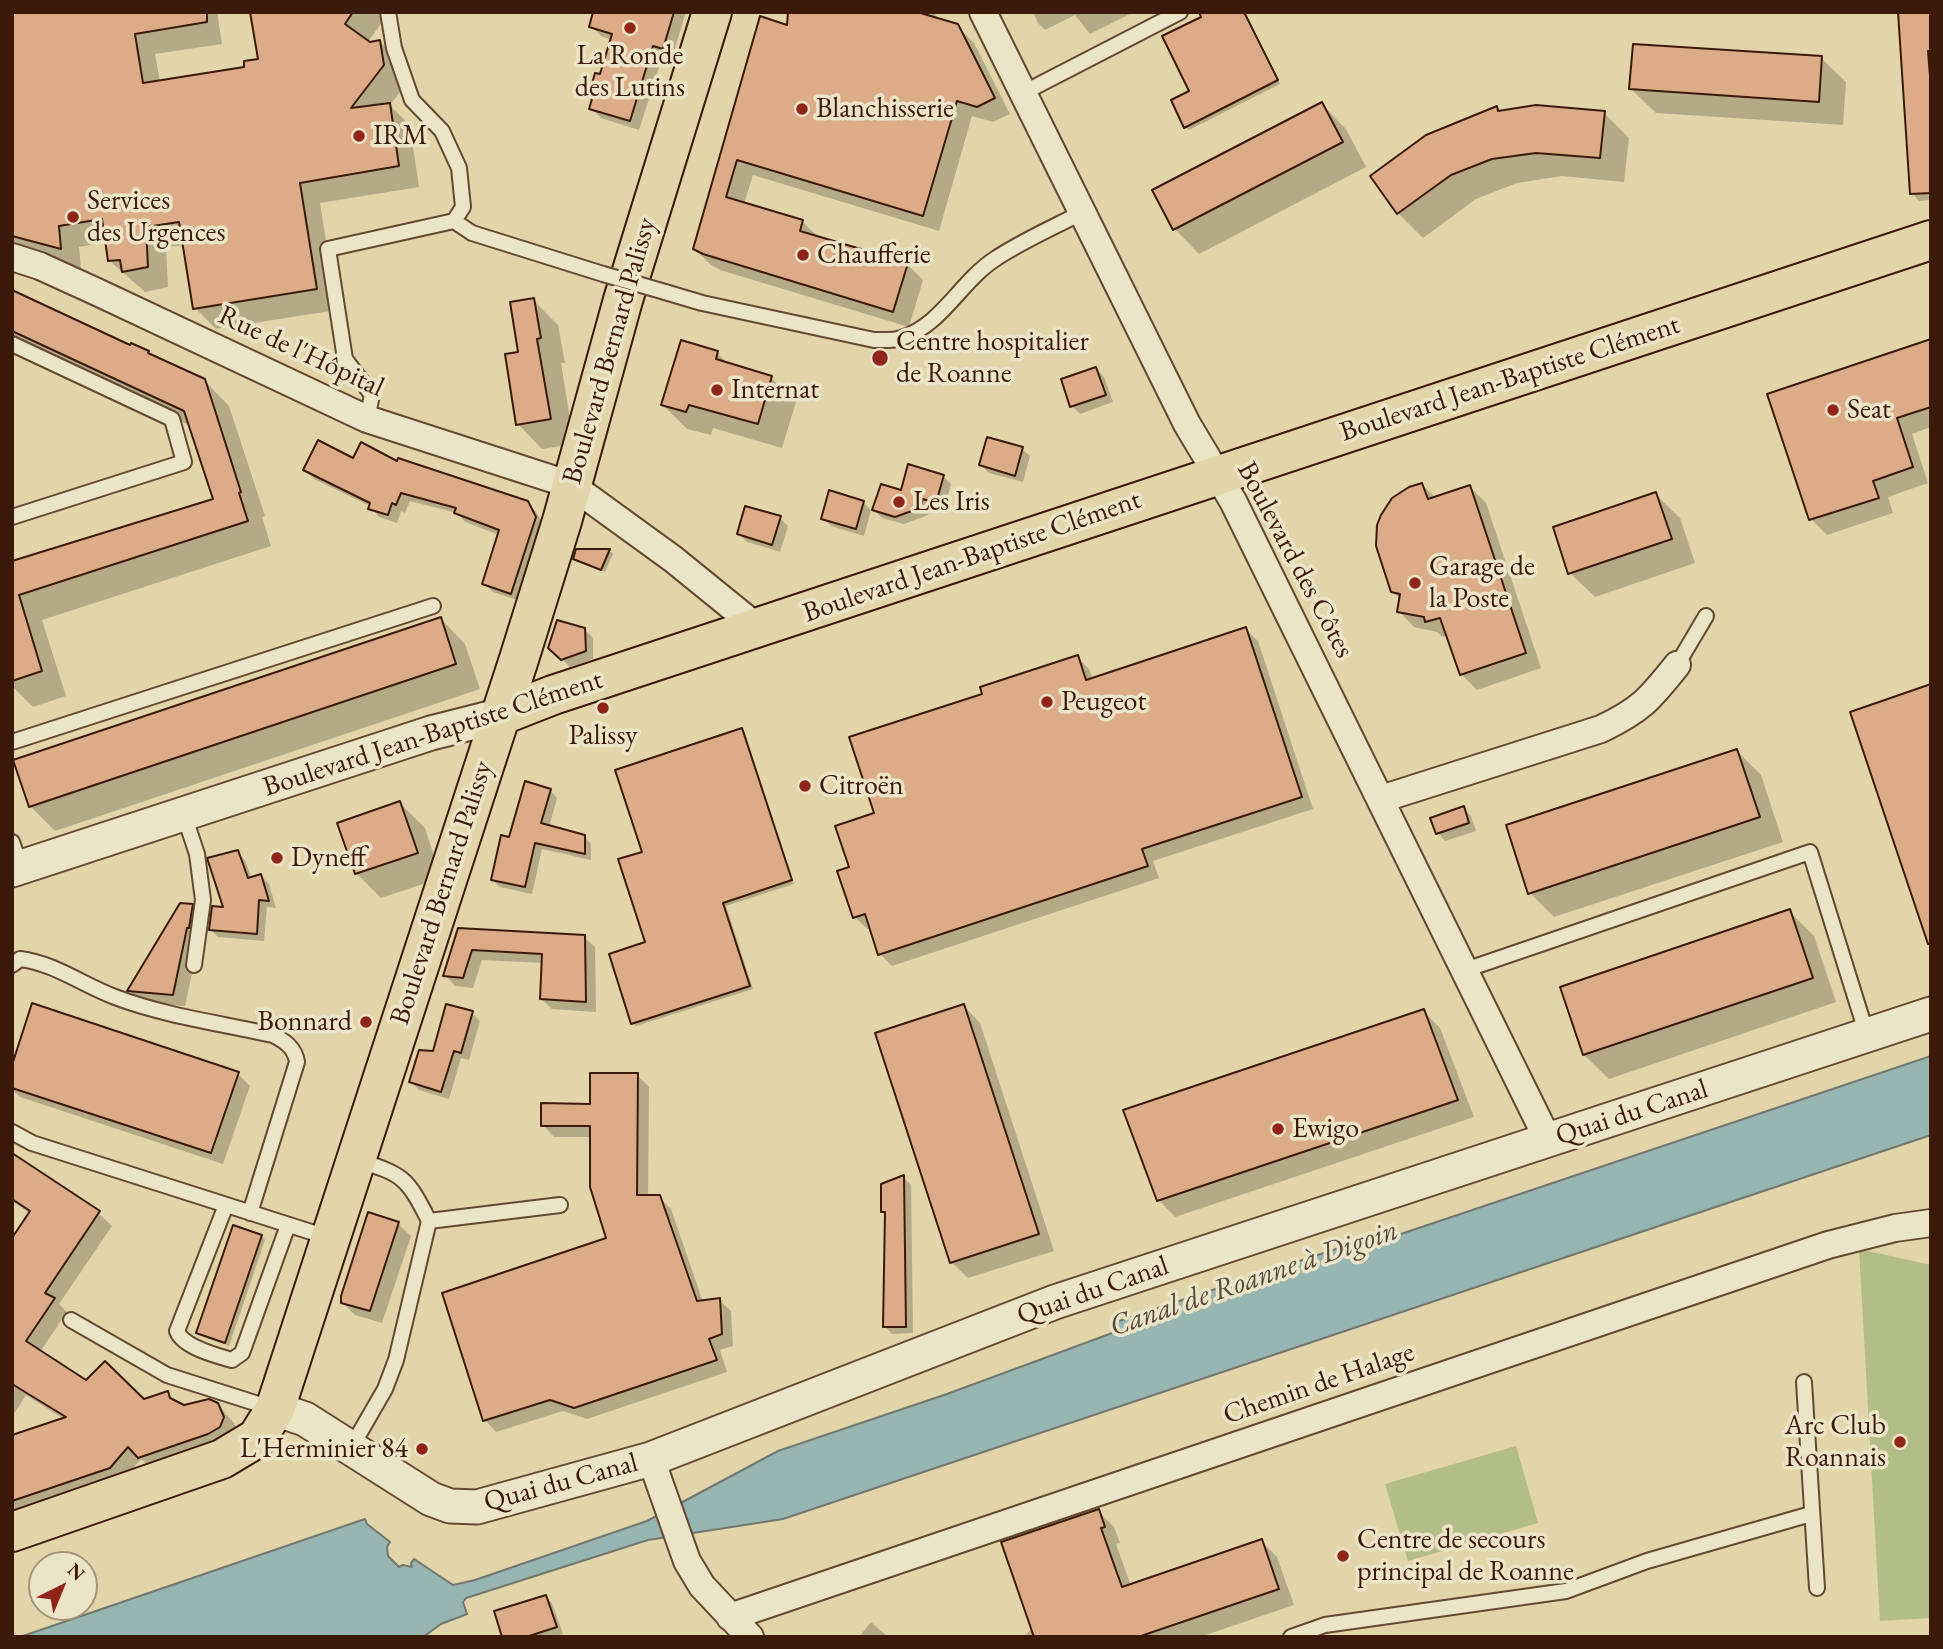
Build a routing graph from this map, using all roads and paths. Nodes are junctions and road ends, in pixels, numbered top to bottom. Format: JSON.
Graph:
{"nodes":[{"id":1,"x":388,"y":12,"type":"edge"},
{"id":2,"x":712,"y":12,"type":"edge"},
{"id":3,"x":982,"y":12,"type":"edge"},
{"id":4,"x":1181,"y":12,"type":"edge"},
{"id":5,"x":1021,"y":94,"type":"junction"},
{"id":6,"x":1081,"y":213,"type":"junction"},
{"id":7,"x":454,"y":221,"type":"junction"},
{"id":8,"x":1931,"y":240,"type":"edge"},
{"id":9,"x":12,"y":257,"type":"edge"},
{"id":10,"x":12,"y":344,"type":"edge"},
{"id":11,"x":367,"y":419,"type":"junction"},
{"id":12,"x":1216,"y":475,"type":"junction"},
{"id":13,"x":570,"y":485,"type":"junction"},
{"id":14,"x":12,"y":517,"type":"edge"},
{"id":15,"x":433,"y":606,"type":"dead end"},
{"id":16,"x":1706,"y":616,"type":"dead end"},
{"id":17,"x":758,"y":628,"type":"junction"},
{"id":18,"x":1677,"y":665,"type":"joint"},
{"id":19,"x":502,"y":715,"type":"junction"},
{"id":20,"x":12,"y":742,"type":"edge"},
{"id":21,"x":1381,"y":799,"type":"junction"},
{"id":22,"x":184,"y":815,"type":"junction"},
{"id":23,"x":15,"y":859,"type":"edge"},
{"id":24,"x":12,"y":965,"type":"edge"},
{"id":25,"x":194,"y":965,"type":"dead end"},
{"id":26,"x":1465,"y":970,"type":"junction"},
{"id":27,"x":1931,"y":1014,"type":"edge"},
{"id":28,"x":1867,"y":1035,"type":"junction"},
{"id":29,"x":12,"y":1132,"type":"edge"},
{"id":30,"x":1548,"y":1140,"type":"junction"},
{"id":31,"x":355,"y":1159,"type":"junction"},
{"id":32,"x":226,"y":1205,"type":"junction"},
{"id":33,"x":560,"y":1205,"type":"dead end"},
{"id":34,"x":250,"y":1213,"type":"junction"},
{"id":35,"x":429,"y":1221,"type":"junction"},
{"id":36,"x":1931,"y":1223,"type":"edge"},
{"id":37,"x":288,"y":1225,"type":"junction"},
{"id":38,"x":331,"y":1238,"type":"junction"},
{"id":39,"x":71,"y":1320,"type":"dead end"},
{"id":40,"x":1804,"y":1382,"type":"dead end"},
{"id":41,"x":275,"y":1409,"type":"junction"},
{"id":42,"x":351,"y":1448,"type":"junction"},
{"id":43,"x":657,"y":1474,"type":"junction"},
{"id":44,"x":1811,"y":1514,"type":"junction"},
{"id":45,"x":12,"y":1532,"type":"edge"},
{"id":46,"x":1817,"y":1588,"type":"dead end"},
{"id":47,"x":730,"y":1617,"type":"junction"},
{"id":48,"x":750,"y":1637,"type":"edge"},
{"id":49,"x":1291,"y":1637,"type":"edge"}],
"edges":[{"from":1,"to":7,"type":"lane"},
{"from":2,"to":13,"type":"main road","name":"Boulevard Bernard Palissy"},
{"from":3,"to":5,"type":"street","name":"Boulevard des Côtes"},
{"from":4,"to":5,"type":"lane"},
{"from":5,"to":6,"type":"street","name":"Boulevard des Côtes"},
{"from":6,"to":7,"type":"lane","bridge":true},
{"from":6,"to":12,"type":"street","name":"Boulevard des Côtes"},
{"from":7,"to":11,"type":"lane"},
{"from":8,"to":12,"type":"main road","name":"Boulevard Jean-Baptiste Clément"},
{"from":9,"to":11,"type":"street","name":"Rue de l'Hôpital"},
{"from":10,"to":14,"type":"lane"},
{"from":11,"to":13,"type":"street","name":"Rue de l'Hôpital"},
{"from":12,"to":17,"type":"main road","name":"Boulevard Jean-Baptiste Clément"},
{"from":12,"to":21,"type":"street","name":"Boulevard des Côtes"},
{"from":13,"to":17,"type":"street","name":"Rue de l'Hôpital"},
{"from":13,"to":19,"type":"main road","name":"Boulevard Bernard Palissy"},
{"from":15,"to":20,"type":"lane"},
{"from":16,"to":18,"type":"lane"},
{"from":17,"to":19,"type":"main road","name":"Boulevard Jean-Baptiste Clément"},
{"from":18,"to":21,"type":"street"},
{"from":19,"to":22,"type":"street","name":"Boulevard Jean-Baptiste Clément"},
{"from":19,"to":31,"type":"main road","name":"Boulevard Bernard Palissy"},
{"from":21,"to":26,"type":"street","name":"Boulevard des Côtes"},
{"from":22,"to":23,"type":"street","name":"Boulevard Jean-Baptiste Clément"},
{"from":22,"to":25,"type":"lane"},
{"from":24,"to":34,"type":"lane"},
{"from":26,"to":28,"type":"lane"},
{"from":26,"to":30,"type":"street","name":"Boulevard des Côtes"},
{"from":27,"to":28,"type":"street","name":"Quai du Canal"},
{"from":28,"to":30,"type":"street","name":"Quai du Canal"},
{"from":29,"to":32,"type":"lane"},
{"from":30,"to":43,"type":"street","name":"Quai du Canal"},
{"from":31,"to":35,"type":"lane"},
{"from":31,"to":38,"type":"main road","name":"Boulevard Bernard Palissy"},
{"from":32,"to":34,"type":"lane"},
{"from":32,"to":37,"type":"lane"},
{"from":33,"to":35,"type":"lane"},
{"from":34,"to":37,"type":"lane"},
{"from":35,"to":42,"type":"lane"},
{"from":36,"to":47,"type":"street","name":"Chemin de Halage"},
{"from":37,"to":38,"type":"lane"},
{"from":38,"to":41,"type":"main road","name":"Boulevard Bernard Palissy"},
{"from":39,"to":41,"type":"lane"},
{"from":40,"to":44,"type":"lane"},
{"from":41,"to":42,"type":"street","name":"Quai du Canal"},
{"from":41,"to":45,"type":"main road","name":"Boulevard Bernard Palissy"},
{"from":42,"to":43,"type":"street","name":"Quai du Canal"},
{"from":43,"to":47,"type":"street"},
{"from":44,"to":46,"type":"lane"},
{"from":44,"to":49,"type":"lane"},
{"from":47,"to":48,"type":"street"}]}
